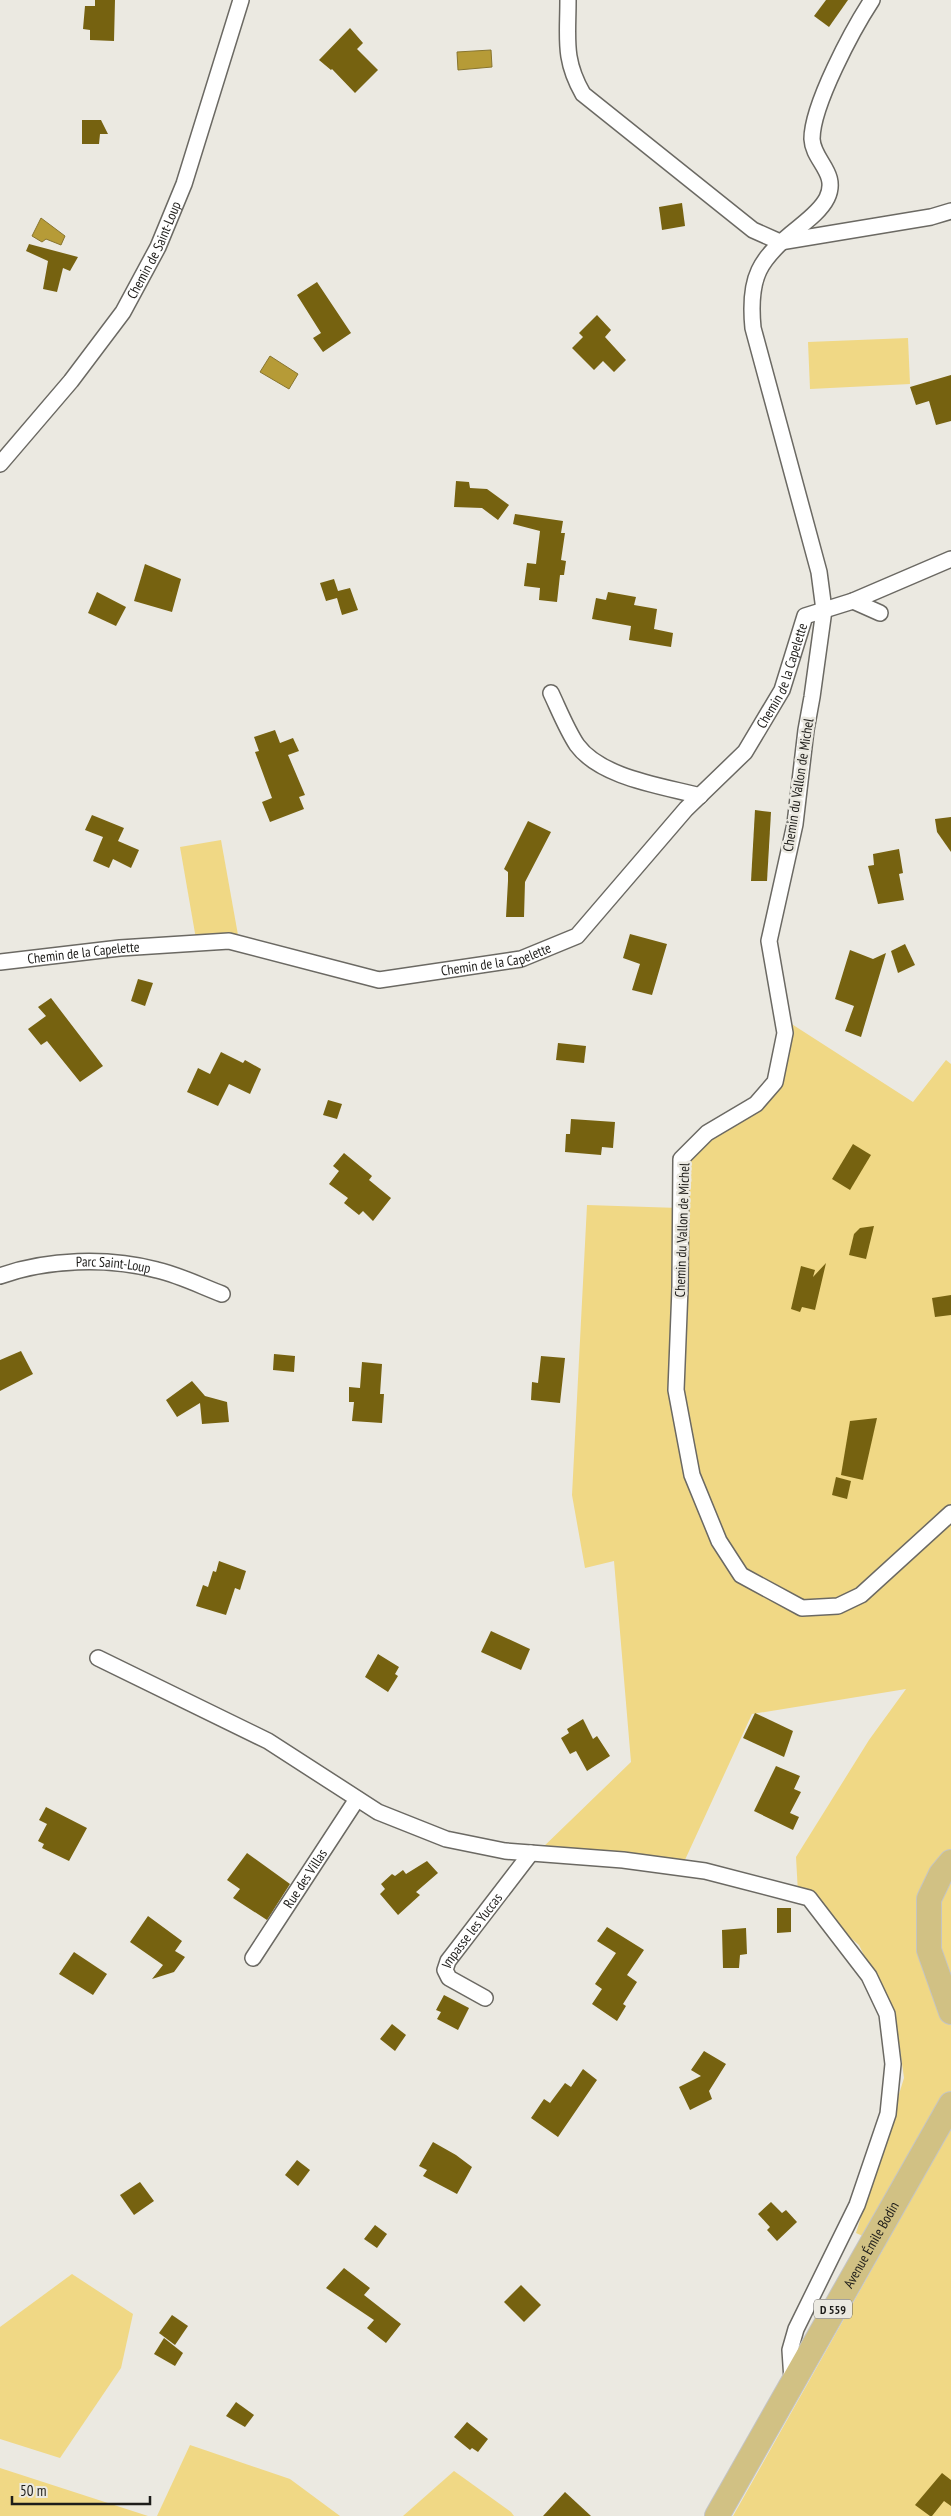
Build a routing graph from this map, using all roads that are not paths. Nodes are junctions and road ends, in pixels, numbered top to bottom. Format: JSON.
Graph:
{"nodes":[{"id":1,"x":241,"y":0,"type":"edge"},
{"id":2,"x":568,"y":0,"type":"edge"},
{"id":3,"x":872,"y":0,"type":"edge"},
{"id":4,"x":951,"y":211,"type":"edge"},
{"id":5,"x":780,"y":242,"type":"junction"},
{"id":6,"x":0,"y":464,"type":"edge"},
{"id":7,"x":951,"y":559,"type":"edge"},
{"id":8,"x":853,"y":601,"type":"junction"},
{"id":9,"x":824,"y":610,"type":"junction"},
{"id":10,"x":880,"y":613,"type":"dead end"},
{"id":11,"x":551,"y":693,"type":"dead end"},
{"id":12,"x":700,"y":796,"type":"junction"},
{"id":13,"x":0,"y":962,"type":"edge"},
{"id":14,"x":0,"y":1276,"type":"edge"},
{"id":15,"x":222,"y":1294,"type":"dead end"},
{"id":16,"x":951,"y":1513,"type":"edge"},
{"id":17,"x":98,"y":1658,"type":"dead end"},
{"id":18,"x":357,"y":1799,"type":"junction"},
{"id":19,"x":531,"y":1854,"type":"junction"},
{"id":20,"x":951,"y":1862,"type":"edge"},
{"id":21,"x":254,"y":1958,"type":"dead end"},
{"id":22,"x":485,"y":1998,"type":"dead end"},
{"id":23,"x":951,"y":2012,"type":"edge"},
{"id":24,"x":951,"y":2104,"type":"edge"},
{"id":25,"x":792,"y":2380,"type":"junction"},
{"id":26,"x":717,"y":2516,"type":"edge"}],
"edges":[{"from":1,"to":6,"type":"street","name":"Chemin de Saint-Loup"},
{"from":2,"to":5,"type":"street"},
{"from":3,"to":5,"type":"street","name":"Chemin du Vallon de Michel"},
{"from":4,"to":5,"type":"street"},
{"from":5,"to":9,"type":"street","name":"Chemin du Vallon de Michel"},
{"from":7,"to":8,"type":"street"},
{"from":8,"to":9,"type":"street"},
{"from":8,"to":10,"type":"street"},
{"from":9,"to":12,"type":"street","name":"Chemin de la Capelette"},
{"from":9,"to":16,"type":"street","name":"Chemin du Vallon de Michel"},
{"from":11,"to":12,"type":"street"},
{"from":12,"to":13,"type":"street","name":"Chemin de la Capelette"},
{"from":14,"to":15,"type":"street","name":"Parc Saint-Loup"},
{"from":17,"to":18,"type":"street"},
{"from":18,"to":19,"type":"street"},
{"from":18,"to":21,"type":"street","name":"Rue des Villas"},
{"from":19,"to":22,"type":"street","name":"Impasse les Yuccas"},
{"from":19,"to":25,"type":"street"},
{"from":20,"to":23,"type":"main road"},
{"from":24,"to":25,"type":"main road","name":"Avenue Émile Bodin","number":"D 559"},
{"from":25,"to":26,"type":"main road","name":"Avenue Émile Bodin","number":"D 559"}]}
